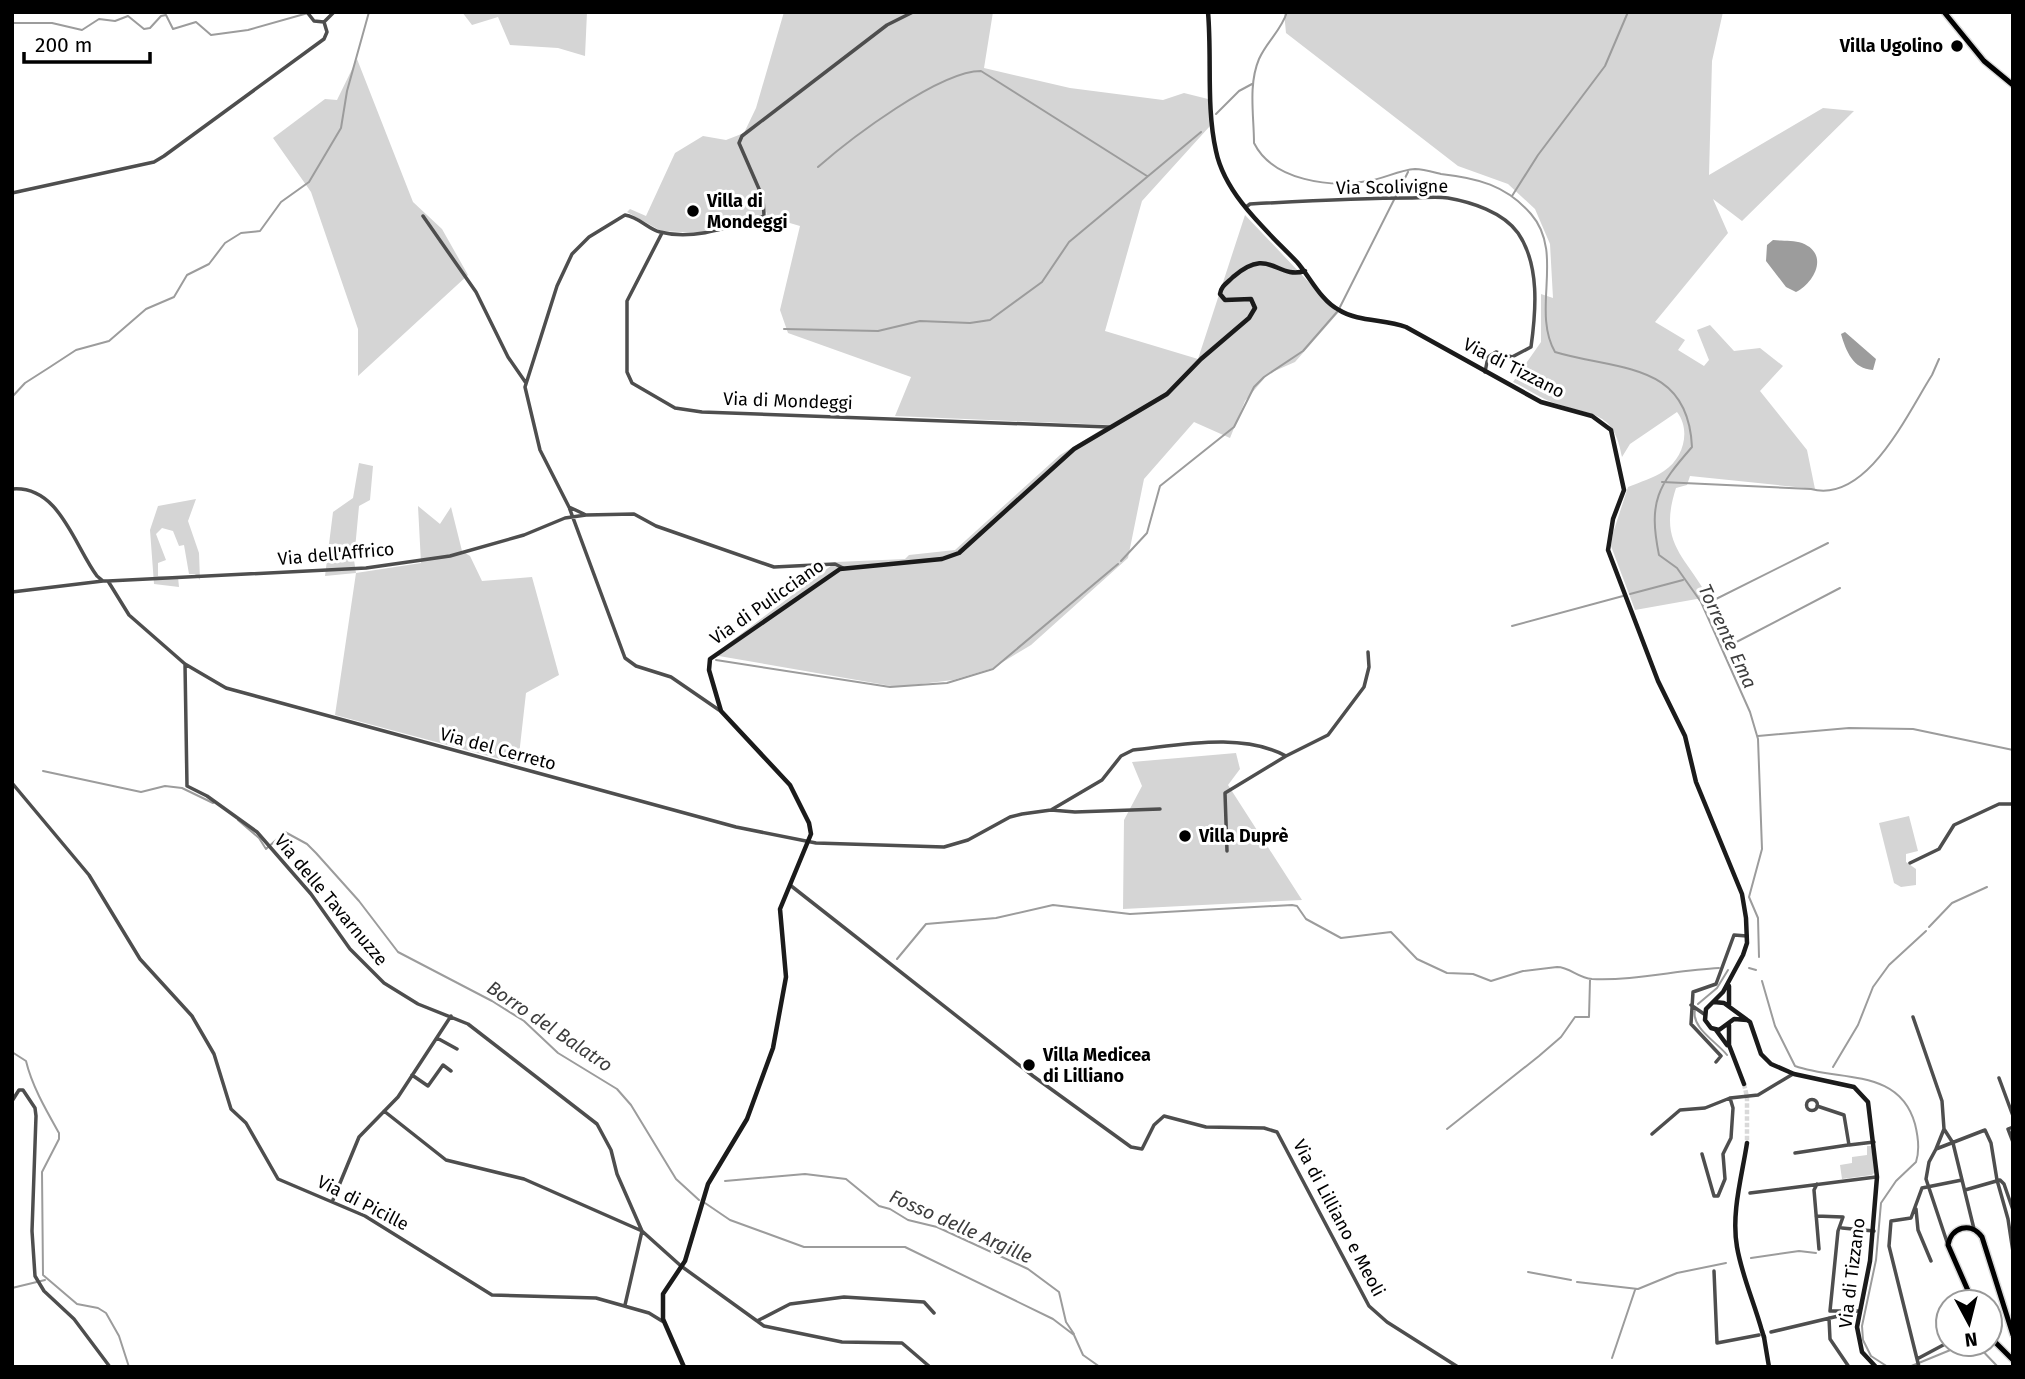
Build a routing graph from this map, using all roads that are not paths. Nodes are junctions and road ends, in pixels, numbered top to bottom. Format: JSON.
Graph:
{"nodes":[{"id":1,"x":307,"y":12,"type":"edge"},
{"id":2,"x":334,"y":12,"type":"edge"},
{"id":3,"x":913,"y":12,"type":"edge"},
{"id":4,"x":1208,"y":12,"type":"edge"},
{"id":5,"x":1944,"y":12,"type":"edge"},
{"id":6,"x":324,"y":22,"type":"junction"},
{"id":7,"x":2013,"y":85,"type":"edge"},
{"id":8,"x":12,"y":193,"type":"edge"},
{"id":9,"x":1246,"y":207,"type":"junction"},
{"id":10,"x":423,"y":216,"type":"dead end"},
{"id":11,"x":662,"y":233,"type":"junction"},
{"id":12,"x":1305,"y":271,"type":"junction"},
{"id":13,"x":1485,"y":372,"type":"junction"},
{"id":14,"x":526,"y":383,"type":"junction"},
{"id":15,"x":1111,"y":427,"type":"junction"},
{"id":16,"x":12,"y":489,"type":"edge"},
{"id":17,"x":569,"y":507,"type":"junction"},
{"id":18,"x":586,"y":515,"type":"junction"},
{"id":19,"x":572,"y":516,"type":"junction"},
{"id":20,"x":560,"y":520,"type":"junction"},
{"id":21,"x":576,"y":525,"type":"junction"},
{"id":22,"x":843,"y":568,"type":"junction"},
{"id":23,"x":105,"y":582,"type":"junction"},
{"id":24,"x":12,"y":592,"type":"edge"},
{"id":25,"x":1367,"y":652,"type":"dead end"},
{"id":26,"x":185,"y":664,"type":"junction"},
{"id":27,"x":721,"y":711,"type":"junction"},
{"id":28,"x":1286,"y":756,"type":"junction"},
{"id":29,"x":12,"y":783,"type":"edge"},
{"id":30,"x":2013,"y":804,"type":"edge"},
{"id":31,"x":1160,"y":809,"type":"dead end"},
{"id":32,"x":1051,"y":810,"type":"junction"},
{"id":33,"x":810,"y":842,"type":"junction"},
{"id":34,"x":1227,"y":851,"type":"dead end"},
{"id":35,"x":1910,"y":863,"type":"dead end"},
{"id":36,"x":790,"y":885,"type":"junction"},
{"id":37,"x":1747,"y":936,"type":"junction"},
{"id":38,"x":1732,"y":978,"type":"junction"},
{"id":39,"x":1691,"y":1005,"type":"junction"},
{"id":40,"x":1709,"y":1005,"type":"junction"},
{"id":41,"x":1698,"y":1008,"type":"junction"},
{"id":42,"x":1730,"y":1008,"type":"junction"},
{"id":43,"x":1704,"y":1014,"type":"junction"},
{"id":44,"x":451,"y":1016,"type":"junction"},
{"id":45,"x":1913,"y":1017,"type":"dead end"},
{"id":46,"x":1747,"y":1020,"type":"junction"},
{"id":47,"x":1730,"y":1023,"type":"junction"},
{"id":48,"x":1714,"y":1029,"type":"junction"},
{"id":49,"x":437,"y":1038,"type":"junction"},
{"id":50,"x":457,"y":1049,"type":"dead end"},
{"id":51,"x":1731,"y":1052,"type":"junction"},
{"id":52,"x":1716,"y":1062,"type":"dead end"},
{"id":53,"x":451,"y":1071,"type":"dead end"},
{"id":54,"x":411,"y":1074,"type":"junction"},
{"id":55,"x":1794,"y":1074,"type":"junction"},
{"id":56,"x":1999,"y":1078,"type":"dead end"},
{"id":57,"x":1744,"y":1084,"type":"tunnel mouth"},
{"id":58,"x":1730,"y":1098,"type":"junction"},
{"id":59,"x":12,"y":1101,"type":"edge"},
{"id":60,"x":1817,"y":1106,"type":"dead end"},
{"id":61,"x":384,"y":1111,"type":"junction"},
{"id":62,"x":2013,"y":1116,"type":"edge"},
{"id":63,"x":2013,"y":1127,"type":"edge"},
{"id":64,"x":1944,"y":1129,"type":"junction"},
{"id":65,"x":1652,"y":1134,"type":"dead end"},
{"id":66,"x":1874,"y":1142,"type":"junction"},
{"id":67,"x":2013,"y":1142,"type":"edge"},
{"id":68,"x":1747,"y":1143,"type":"tunnel mouth"},
{"id":69,"x":1953,"y":1143,"type":"junction"},
{"id":70,"x":1849,"y":1145,"type":"junction"},
{"id":71,"x":1936,"y":1149,"type":"junction"},
{"id":72,"x":1795,"y":1153,"type":"dead end"},
{"id":73,"x":1702,"y":1154,"type":"dead end"},
{"id":74,"x":1877,"y":1177,"type":"junction"},
{"id":75,"x":1962,"y":1180,"type":"junction"},
{"id":76,"x":1997,"y":1180,"type":"junction"},
{"id":77,"x":1817,"y":1184,"type":"junction"},
{"id":78,"x":1811,"y":1185,"type":"junction"},
{"id":79,"x":1927,"y":1187,"type":"junction"},
{"id":80,"x":1814,"y":1190,"type":"junction"},
{"id":81,"x":1965,"y":1190,"type":"junction"},
{"id":82,"x":1750,"y":1192,"type":"dead end"},
{"id":83,"x":333,"y":1200,"type":"junction"},
{"id":84,"x":1916,"y":1203,"type":"junction"},
{"id":85,"x":2013,"y":1210,"type":"edge"},
{"id":86,"x":1816,"y":1216,"type":"junction"},
{"id":87,"x":1842,"y":1228,"type":"junction"},
{"id":88,"x":1974,"y":1229,"type":"junction"},
{"id":89,"x":642,"y":1231,"type":"junction"},
{"id":90,"x":1874,"y":1231,"type":"junction"},
{"id":91,"x":1948,"y":1245,"type":"junction"},
{"id":92,"x":1819,"y":1249,"type":"dead end"},
{"id":93,"x":2013,"y":1252,"type":"edge"},
{"id":94,"x":1931,"y":1261,"type":"dead end"},
{"id":95,"x":681,"y":1266,"type":"junction"},
{"id":96,"x":1714,"y":1271,"type":"dead end"},
{"id":97,"x":1967,"y":1288,"type":"edge"},
{"id":98,"x":625,"y":1306,"type":"junction"},
{"id":99,"x":661,"y":1312,"type":"junction"},
{"id":100,"x":1858,"y":1312,"type":"junction"},
{"id":101,"x":649,"y":1313,"type":"junction"},
{"id":102,"x":934,"y":1313,"type":"dead end"},
{"id":103,"x":1829,"y":1318,"type":"junction"},
{"id":104,"x":664,"y":1322,"type":"junction"},
{"id":105,"x":756,"y":1322,"type":"junction"},
{"id":106,"x":1771,"y":1332,"type":"dead end"},
{"id":107,"x":1762,"y":1334,"type":"junction"},
{"id":108,"x":2013,"y":1335,"type":"edge"},
{"id":109,"x":1934,"y":1350,"type":"edge"},
{"id":110,"x":1917,"y":1360,"type":"junction"},
{"id":111,"x":110,"y":1367,"type":"edge"},
{"id":112,"x":684,"y":1367,"type":"edge"},
{"id":113,"x":930,"y":1367,"type":"edge"},
{"id":114,"x":1458,"y":1367,"type":"edge"},
{"id":115,"x":1769,"y":1367,"type":"edge"},
{"id":116,"x":1849,"y":1367,"type":"edge"},
{"id":117,"x":1876,"y":1367,"type":"edge"},
{"id":118,"x":1919,"y":1367,"type":"edge"}],
"edges":[{"from":1,"to":6,"type":"street"},
{"from":2,"to":6,"type":"street"},
{"from":3,"to":11,"type":"street"},
{"from":4,"to":9,"type":"street","name":"Via di Tizzano"},
{"from":5,"to":7,"type":"main road"},
{"from":6,"to":8,"type":"street"},
{"from":9,"to":12,"type":"street","name":"Via di Tizzano"},
{"from":9,"to":13,"type":"street","name":"Via Scolivigne"},
{"from":10,"to":14,"type":"street"},
{"from":11,"to":14,"type":"street"},
{"from":11,"to":15,"type":"street","name":"Via di Mondeggi"},
{"from":12,"to":13,"type":"street","name":"Via di Tizzano"},
{"from":12,"to":15,"type":"street","name":"Via di Pulicciano"},
{"from":13,"to":37,"type":"street","name":"Via di Tizzano"},
{"from":14,"to":17,"type":"street"},
{"from":15,"to":22,"type":"street","name":"Via di Pulicciano"},
{"from":16,"to":23,"type":"street"},
{"from":17,"to":18,"type":"street"},
{"from":17,"to":19,"type":"street"},
{"from":18,"to":19,"type":"street"},
{"from":18,"to":22,"type":"street"},
{"from":19,"to":20,"type":"street","name":"Via dell'Affrico"},
{"from":19,"to":21,"type":"street"},
{"from":20,"to":21,"type":"street"},
{"from":20,"to":23,"type":"street","name":"Via dell'Affrico"},
{"from":21,"to":27,"type":"street"},
{"from":22,"to":27,"type":"street","name":"Via di Pulicciano"},
{"from":23,"to":24,"type":"street","name":"Via dell'Affrico"},
{"from":23,"to":26,"type":"street"},
{"from":25,"to":28,"type":"street"},
{"from":26,"to":33,"type":"street","name":"Via del Cerreto"},
{"from":26,"to":44,"type":"street","name":"Via delle Tavarnuzze"},
{"from":27,"to":33,"type":"street","name":"Via di Pulicciano"},
{"from":28,"to":32,"type":"street"},
{"from":28,"to":34,"type":"street"},
{"from":29,"to":83,"type":"street","name":"Via di Picille"},
{"from":30,"to":35,"type":"street"},
{"from":31,"to":32,"type":"street"},
{"from":32,"to":33,"type":"street","name":"Via del Cerreto"},
{"from":33,"to":36,"type":"street"},
{"from":36,"to":95,"type":"street"},
{"from":36,"to":114,"type":"street","name":"Via di Lilliano e Meoli"},
{"from":37,"to":38,"type":"street","name":"Via di Tizzano"},
{"from":37,"to":39,"type":"street"},
{"from":38,"to":40,"type":"street","name":"Via di Tizzano"},
{"from":38,"to":42,"type":"street","name":"Via di Tizzano"},
{"from":39,"to":41,"type":"street"},
{"from":39,"to":52,"type":"street"},
{"from":40,"to":41,"type":"street"},
{"from":40,"to":42,"type":"street"},
{"from":40,"to":43,"type":"street","name":"Via di Tizzano"},
{"from":41,"to":43,"type":"street"},
{"from":42,"to":46,"type":"street"},
{"from":42,"to":47,"type":"street","name":"Via di Tizzano"},
{"from":43,"to":48,"type":"street"},
{"from":44,"to":49,"type":"street"},
{"from":44,"to":89,"type":"street","name":"Via delle Tavarnuzze"},
{"from":45,"to":64,"type":"street"},
{"from":46,"to":47,"type":"street"},
{"from":46,"to":55,"type":"street","name":"Via di Tizzano"},
{"from":47,"to":48,"type":"street"},
{"from":47,"to":51,"type":"street","name":"Via di Tizzano"},
{"from":48,"to":51,"type":"street"},
{"from":49,"to":50,"type":"street"},
{"from":49,"to":54,"type":"street"},
{"from":51,"to":57,"type":"street"},
{"from":53,"to":54,"type":"street"},
{"from":54,"to":61,"type":"street"},
{"from":55,"to":58,"type":"street"},
{"from":55,"to":66,"type":"street","name":"Via di Tizzano"},
{"from":56,"to":62,"type":"street"},
{"from":58,"to":65,"type":"street"},
{"from":58,"to":73,"type":"street"},
{"from":59,"to":111,"type":"street"},
{"from":60,"to":70,"type":"street"},
{"from":61,"to":83,"type":"street"},
{"from":61,"to":89,"type":"street"},
{"from":63,"to":67,"type":"street"},
{"from":64,"to":69,"type":"street"},
{"from":64,"to":71,"type":"street"},
{"from":66,"to":70,"type":"street"},
{"from":66,"to":74,"type":"street","name":"Via di Tizzano"},
{"from":68,"to":107,"type":"street"},
{"from":69,"to":71,"type":"street"},
{"from":69,"to":75,"type":"street"},
{"from":69,"to":76,"type":"street"},
{"from":70,"to":72,"type":"street"},
{"from":71,"to":79,"type":"street"},
{"from":74,"to":77,"type":"street"},
{"from":74,"to":90,"type":"street","name":"Via di Tizzano"},
{"from":75,"to":79,"type":"street"},
{"from":75,"to":81,"type":"street"},
{"from":76,"to":81,"type":"street"},
{"from":76,"to":85,"type":"street"},
{"from":76,"to":93,"type":"street"},
{"from":77,"to":78,"type":"street"},
{"from":77,"to":80,"type":"street"},
{"from":78,"to":80,"type":"street"},
{"from":78,"to":82,"type":"street"},
{"from":79,"to":84,"type":"street"},
{"from":79,"to":91,"type":"street"},
{"from":80,"to":86,"type":"street"},
{"from":81,"to":88,"type":"street"},
{"from":83,"to":98,"type":"street","name":"Via di Picille"},
{"from":84,"to":94,"type":"street"},
{"from":84,"to":110,"type":"street"},
{"from":86,"to":87,"type":"street"},
{"from":86,"to":92,"type":"street"},
{"from":87,"to":90,"type":"street"},
{"from":87,"to":100,"type":"street"},
{"from":88,"to":91,"type":"main road"},
{"from":88,"to":108,"type":"main road"},
{"from":89,"to":95,"type":"street","name":"Via delle Tavarnuzze"},
{"from":89,"to":98,"type":"street"},
{"from":90,"to":100,"type":"street","name":"Via di Tizzano"},
{"from":91,"to":97,"type":"main road"},
{"from":95,"to":99,"type":"street"},
{"from":95,"to":105,"type":"street","name":"Via delle Tavarnuzze"},
{"from":96,"to":107,"type":"street"},
{"from":98,"to":101,"type":"street","name":"Via di Picille"},
{"from":99,"to":101,"type":"street","name":"Via di Picille"},
{"from":99,"to":104,"type":"street"},
{"from":100,"to":103,"type":"street"},
{"from":100,"to":117,"type":"street","name":"Via di Tizzano"},
{"from":101,"to":104,"type":"street","name":"Via di Picille"},
{"from":102,"to":105,"type":"street"},
{"from":103,"to":106,"type":"street"},
{"from":103,"to":116,"type":"street"},
{"from":104,"to":112,"type":"street"},
{"from":105,"to":113,"type":"street","name":"Via delle Tavarnuzze"},
{"from":107,"to":115,"type":"street"},
{"from":109,"to":110,"type":"street"},
{"from":110,"to":118,"type":"street"}]}
